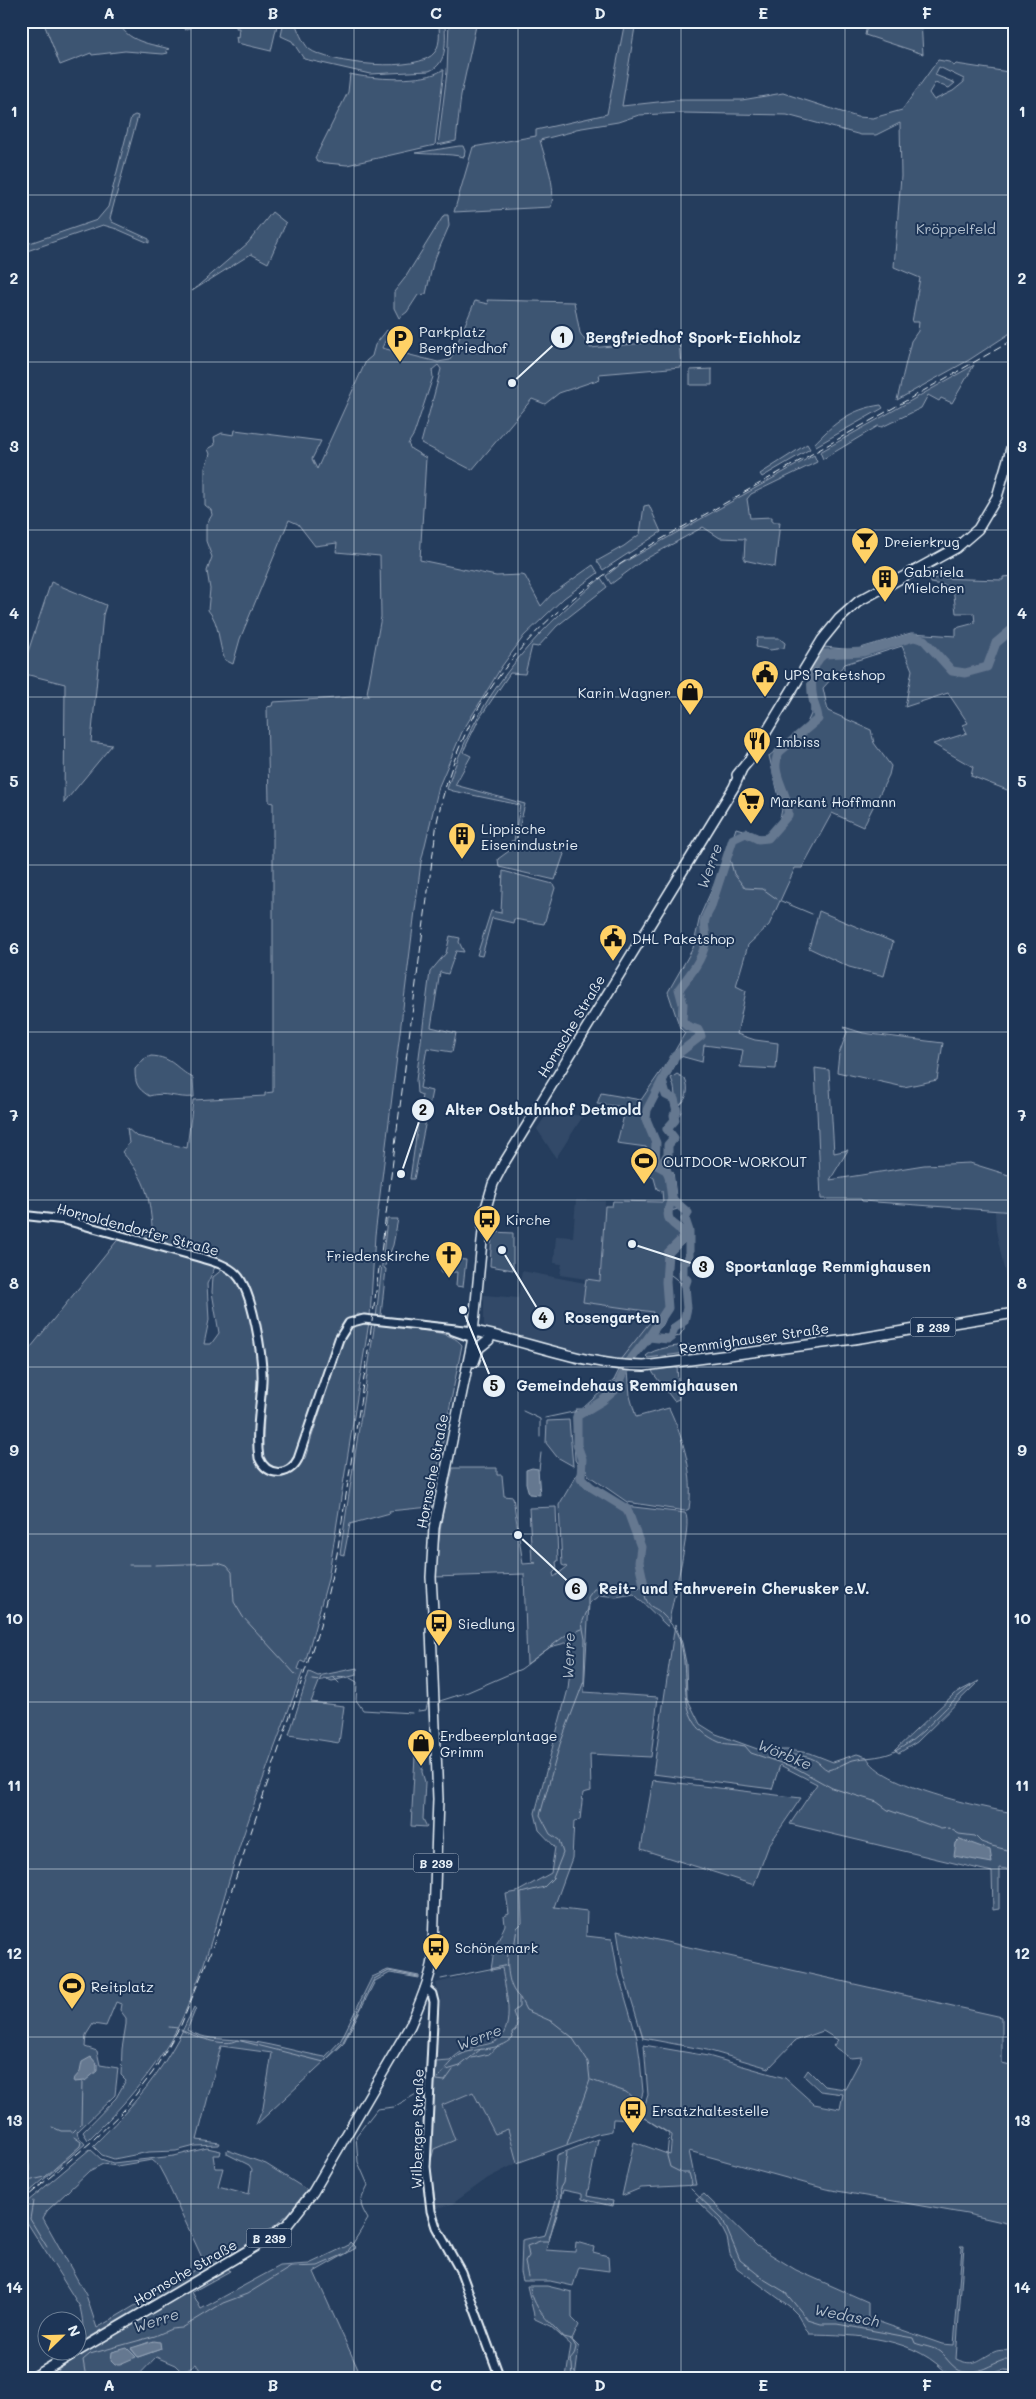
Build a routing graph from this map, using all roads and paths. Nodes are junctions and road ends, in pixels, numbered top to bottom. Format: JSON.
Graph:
{"nodes":[{"id":1,"x":1015,"y":435,"type":"edge"},
{"id":2,"x":21,"y":1215,"type":"edge"},
{"id":3,"x":1015,"y":1313,"type":"edge"},
{"id":4,"x":473,"y":1338,"type":"junction"},
{"id":5,"x":499,"y":1338,"type":"junction"},
{"id":6,"x":489,"y":1340,"type":"junction"},
{"id":7,"x":464,"y":1383,"type":"junction"},
{"id":8,"x":425,"y":1988,"type":"junction"},
{"id":9,"x":88,"y":2345,"type":"edge"},
{"id":10,"x":59,"y":2362,"type":"edge"},
{"id":11,"x":32,"y":2378,"type":"edge"},
{"id":12,"x":500,"y":2378,"type":"edge"}],
"edges":[{"from":1,"to":4,"type":"main road","name":"Hornsche Straße"},
{"from":2,"to":4,"type":"street","name":"Hornoldendorfer Straße"},
{"from":3,"to":5,"type":"main road","name":"Remmighauser Straße","number":"B 239"},
{"from":4,"to":5,"type":"main road","name":"Remmighauser Straße","number":"B 239"},
{"from":4,"to":6,"type":"main road","name":"Remmighauser Straße","number":"B 239"},
{"from":4,"to":7,"type":"main road","name":"Hornsche Straße","number":"B 239"},
{"from":5,"to":6,"type":"main road","name":"Remmighauser Straße","number":"B 239"},
{"from":6,"to":7,"type":"main road"},
{"from":7,"to":8,"type":"main road","name":"Hornsche Straße","number":"B 239"},
{"from":8,"to":9,"type":"main road","name":"Hornsche Straße","number":"B 239"},
{"from":8,"to":12,"type":"street","name":"Wilberger Straße"},
{"from":10,"to":11,"type":"main road","number":"B 239"}]}
